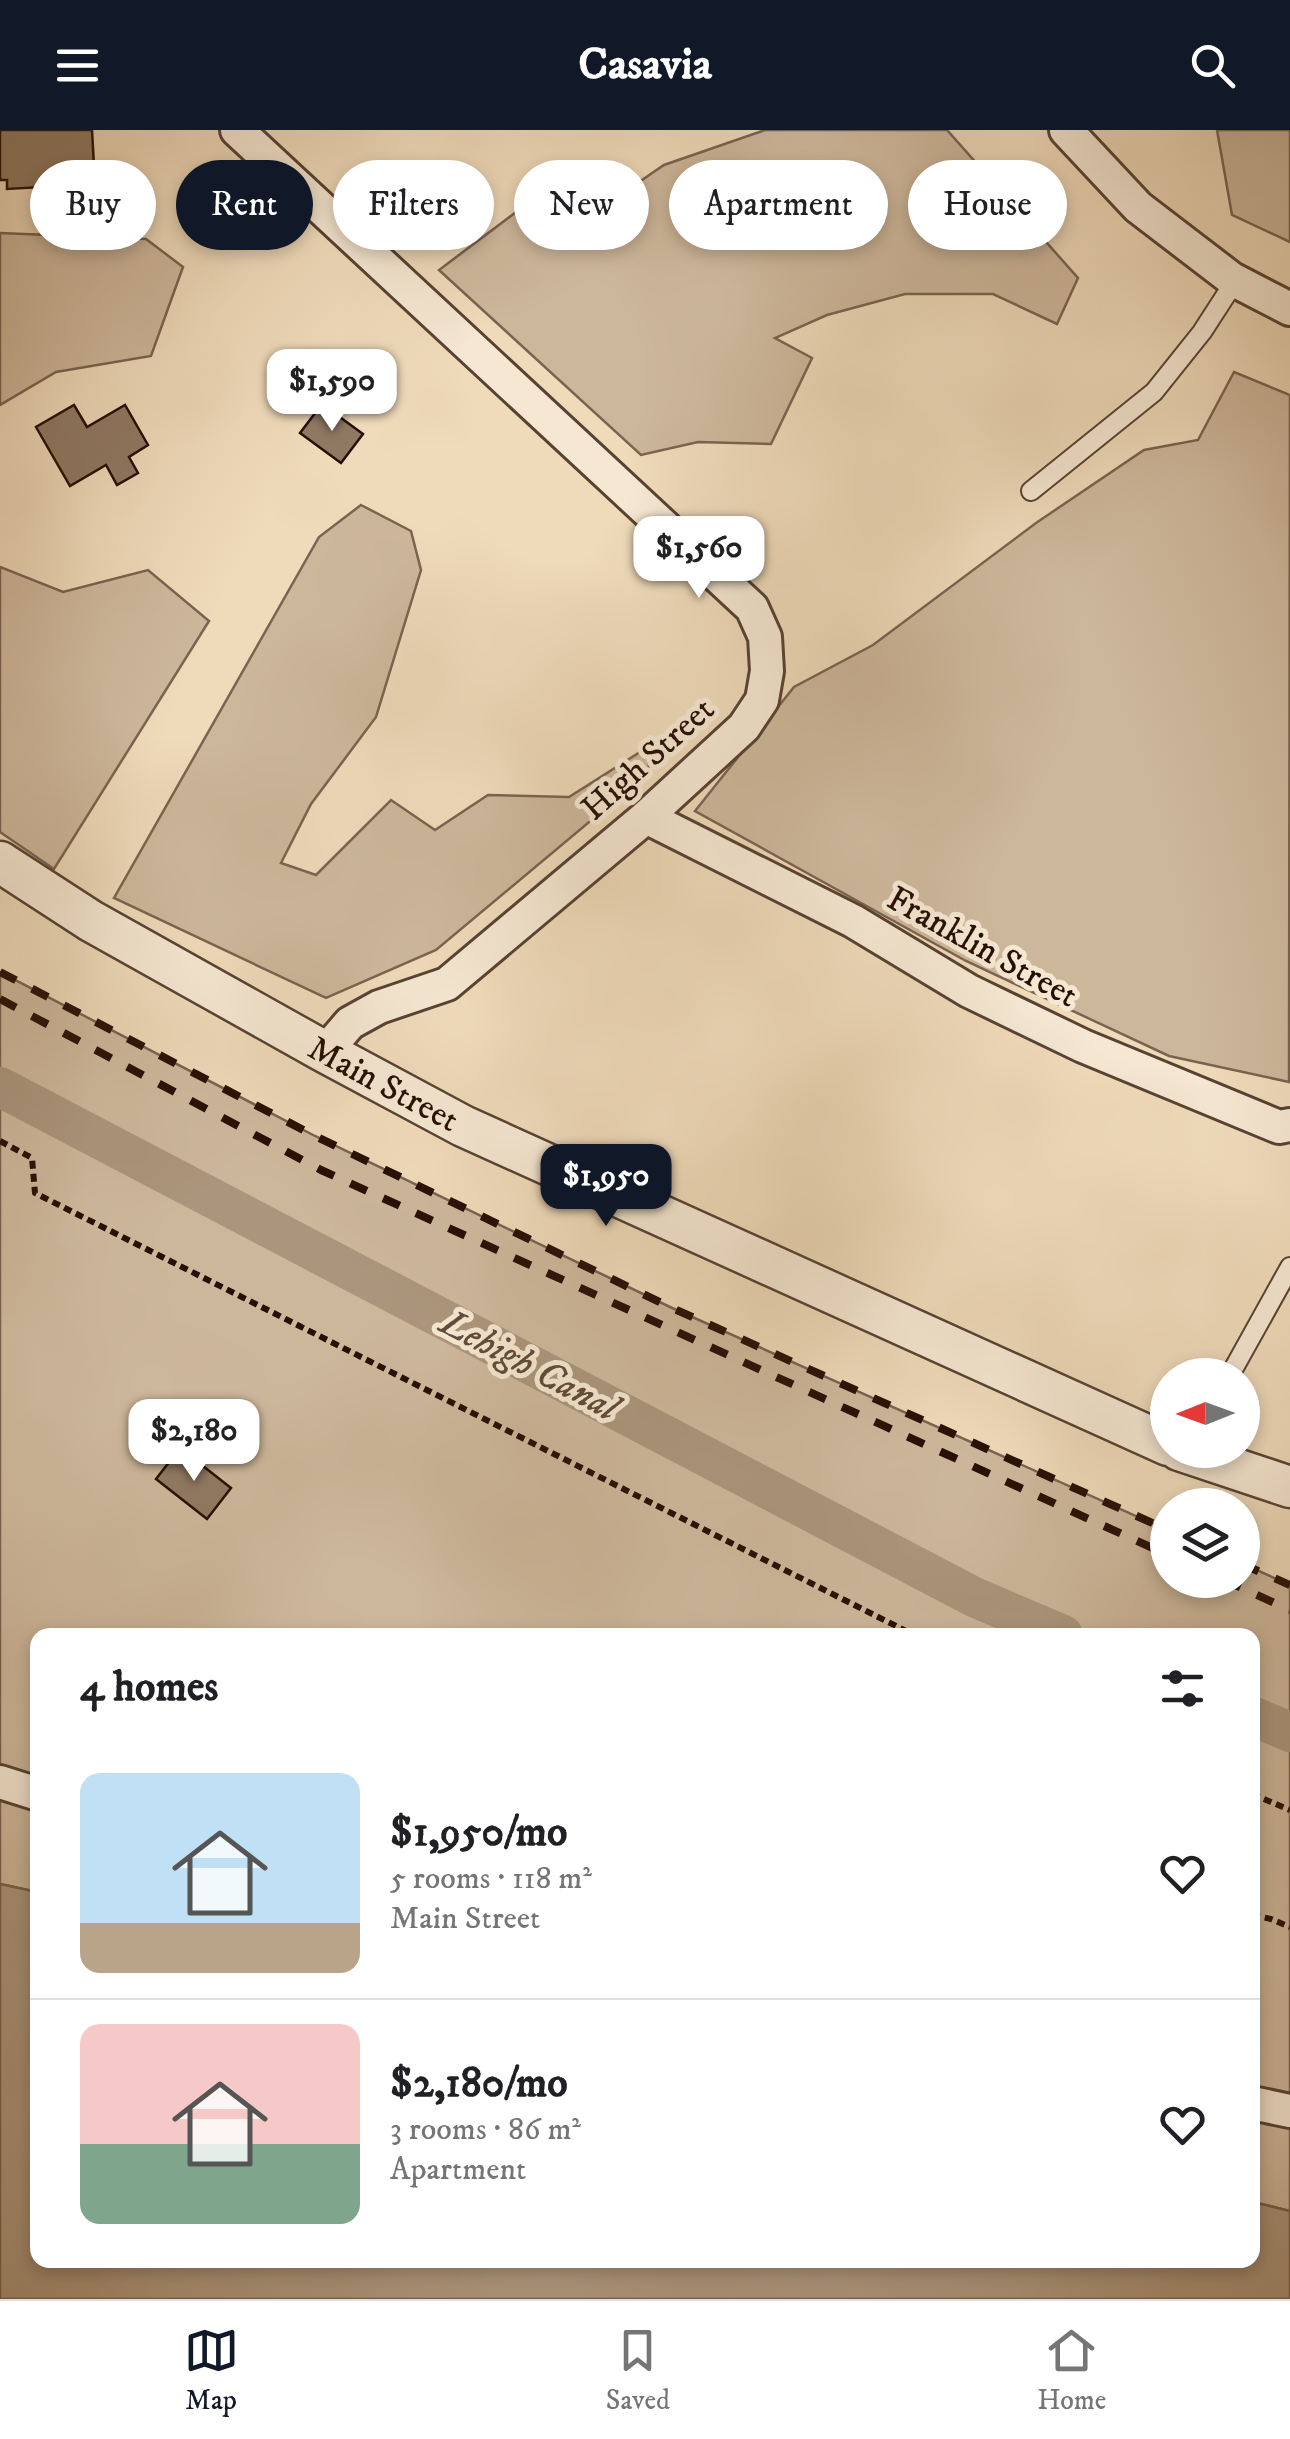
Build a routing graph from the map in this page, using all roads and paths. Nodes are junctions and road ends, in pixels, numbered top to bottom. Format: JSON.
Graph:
{"nodes":[{"id":1,"x":236,"y":130,"type":"edge"},
{"id":2,"x":1066,"y":130,"type":"edge"},
{"id":3,"x":1235,"y":281,"type":"junction"},
{"id":4,"x":1290,"y":309,"type":"edge"},
{"id":5,"x":1032,"y":490,"type":"dead end"},
{"id":6,"x":646,"y":817,"type":"junction"},
{"id":7,"x":0,"y":862,"type":"edge"},
{"id":8,"x":325,"y":1052,"type":"junction"},
{"id":9,"x":1290,"y":1125,"type":"edge"},
{"id":10,"x":0,"y":1141,"type":"edge"},
{"id":11,"x":1290,"y":1266,"type":"edge"},
{"id":12,"x":1239,"y":1358,"type":"edge"},
{"id":13,"x":1150,"y":1436,"type":"edge"},
{"id":14,"x":1232,"y":1468,"type":"edge"},
{"id":15,"x":1290,"y":1488,"type":"edge"},
{"id":16,"x":900,"y":1628,"type":"edge"},
{"id":17,"x":0,"y":1782,"type":"edge"},
{"id":18,"x":30,"y":1791,"type":"edge"},
{"id":19,"x":1260,"y":1797,"type":"edge"},
{"id":20,"x":1290,"y":1810,"type":"edge"},
{"id":21,"x":1260,"y":1918,"type":"edge"},
{"id":22,"x":1290,"y":1927,"type":"edge"},
{"id":23,"x":1260,"y":2104,"type":"edge"},
{"id":24,"x":1290,"y":2111,"type":"edge"}],
"edges":[{"from":1,"to":6,"type":"street","name":"High Street"},
{"from":2,"to":3,"type":"street"},
{"from":3,"to":4,"type":"street"},
{"from":3,"to":5,"type":"lane"},
{"from":6,"to":8,"type":"street","name":"High Street"},
{"from":6,"to":9,"type":"street","name":"Franklin Street"},
{"from":7,"to":8,"type":"street","name":"Main Street"},
{"from":8,"to":13,"type":"street","name":"Main Street"},
{"from":10,"to":16,"type":"path"},
{"from":11,"to":12,"type":"lane"},
{"from":14,"to":15,"type":"street","name":"Main Street"},
{"from":17,"to":18,"type":"street"},
{"from":19,"to":20,"type":"path"},
{"from":21,"to":22,"type":"path"},
{"from":23,"to":24,"type":"street"}]}
